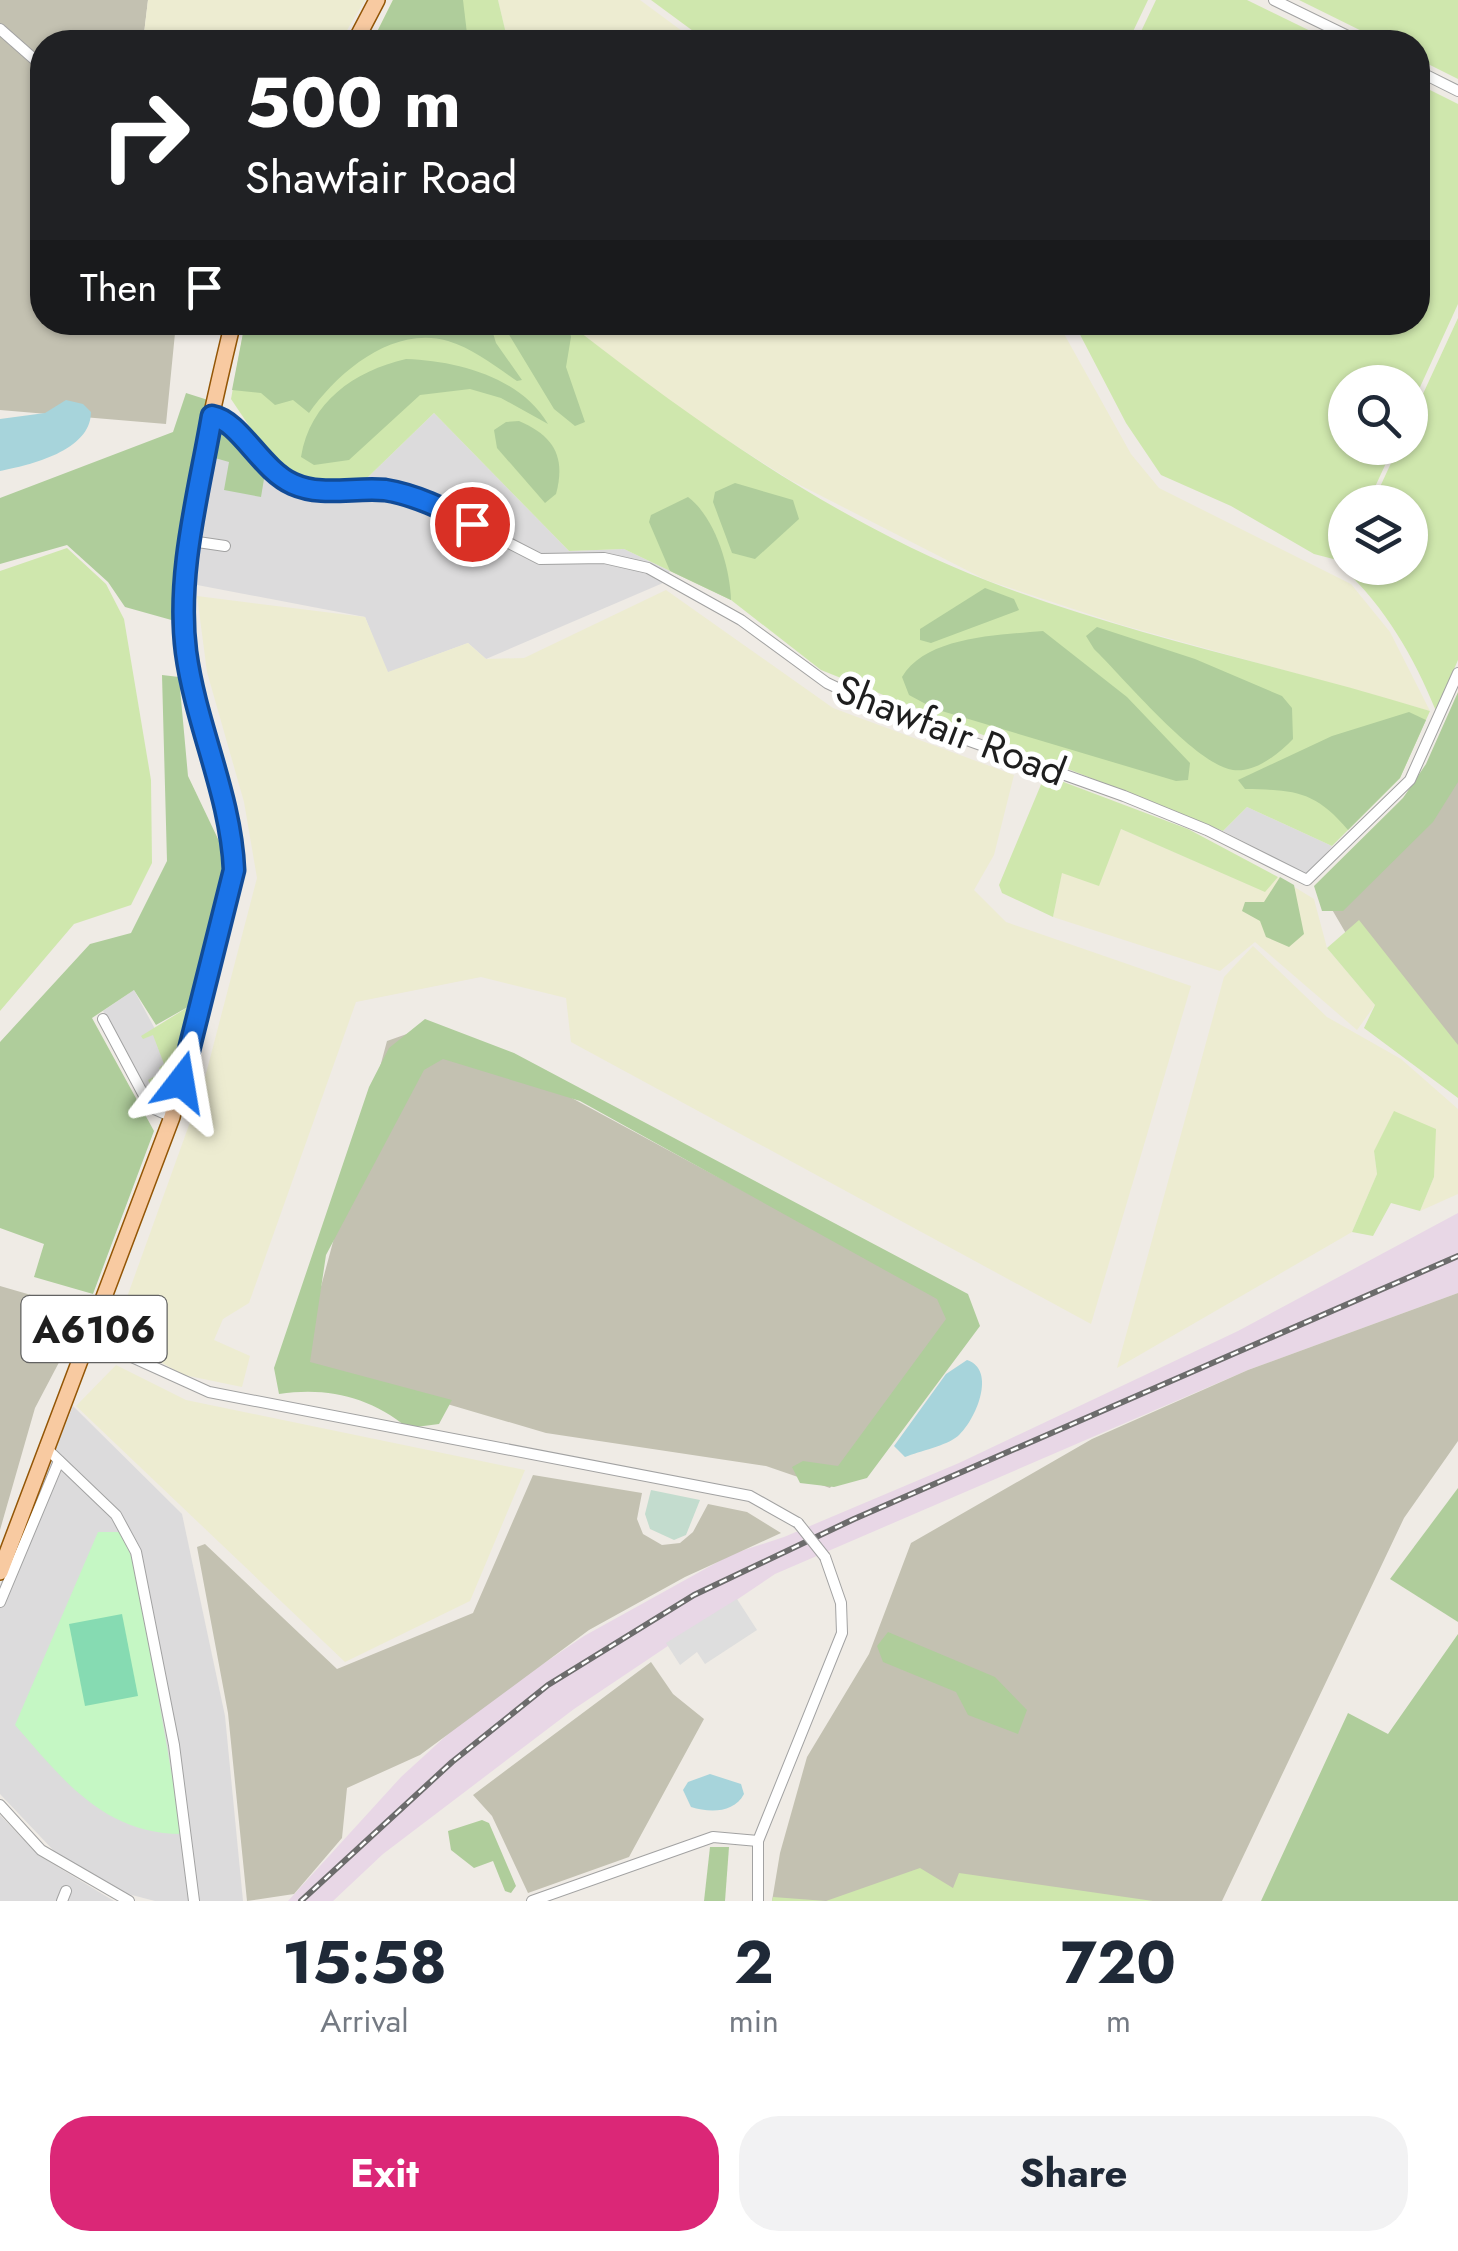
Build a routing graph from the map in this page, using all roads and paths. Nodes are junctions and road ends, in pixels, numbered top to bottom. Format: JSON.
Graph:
{"nodes":[{"id":1,"x":377,"y":0,"type":"edge"},
{"id":2,"x":1274,"y":0,"type":"edge"},
{"id":3,"x":361,"y":30,"type":"edge"},
{"id":4,"x":1335,"y":30,"type":"edge"},
{"id":5,"x":2,"y":36,"type":"edge"},
{"id":6,"x":30,"y":57,"type":"edge"},
{"id":7,"x":1430,"y":77,"type":"edge"},
{"id":8,"x":1458,"y":91,"type":"edge"},
{"id":9,"x":229,"y":335,"type":"edge"},
{"id":10,"x":212,"y":416,"type":"junction"},
{"id":11,"x":191,"y":541,"type":"junction"},
{"id":12,"x":225,"y":546,"type":"dead end"},
{"id":13,"x":1458,"y":673,"type":"edge"},
{"id":14,"x":102,"y":1019,"type":"dead end"},
{"id":15,"x":172,"y":1117,"type":"junction"},
{"id":16,"x":92,"y":1339,"type":"junction"},
{"id":17,"x":44,"y":1446,"type":"junction"},
{"id":18,"x":59,"y":1461,"type":"junction"},
{"id":19,"x":0,"y":1572,"type":"edge"},
{"id":20,"x":0,"y":1602,"type":"edge"},
{"id":21,"x":0,"y":1805,"type":"edge"},
{"id":22,"x":758,"y":1840,"type":"junction"},
{"id":23,"x":128,"y":1901,"type":"edge"},
{"id":24,"x":194,"y":1901,"type":"edge"},
{"id":25,"x":532,"y":1901,"type":"edge"},
{"id":26,"x":758,"y":1901,"type":"edge"}],
"edges":[{"from":1,"to":3,"type":"main road"},
{"from":2,"to":4,"type":"street"},
{"from":5,"to":6,"type":"street"},
{"from":7,"to":8,"type":"street"},
{"from":9,"to":10,"type":"main road","number":"A6106"},
{"from":10,"to":11,"type":"main road","number":"A6106"},
{"from":10,"to":13,"type":"street","name":"Shawfair Road"},
{"from":11,"to":12,"type":"street"},
{"from":11,"to":15,"type":"main road","number":"A6106"},
{"from":14,"to":15,"type":"street"},
{"from":15,"to":16,"type":"main road","number":"A6106"},
{"from":16,"to":17,"type":"main road","number":"A6106"},
{"from":16,"to":22,"type":"street","bridge":true},
{"from":17,"to":18,"type":"street"},
{"from":17,"to":19,"type":"main road","number":"A6106"},
{"from":18,"to":20,"type":"street"},
{"from":18,"to":24,"type":"street"},
{"from":21,"to":23,"type":"street"},
{"from":22,"to":25,"type":"street"},
{"from":22,"to":26,"type":"street"}]}
